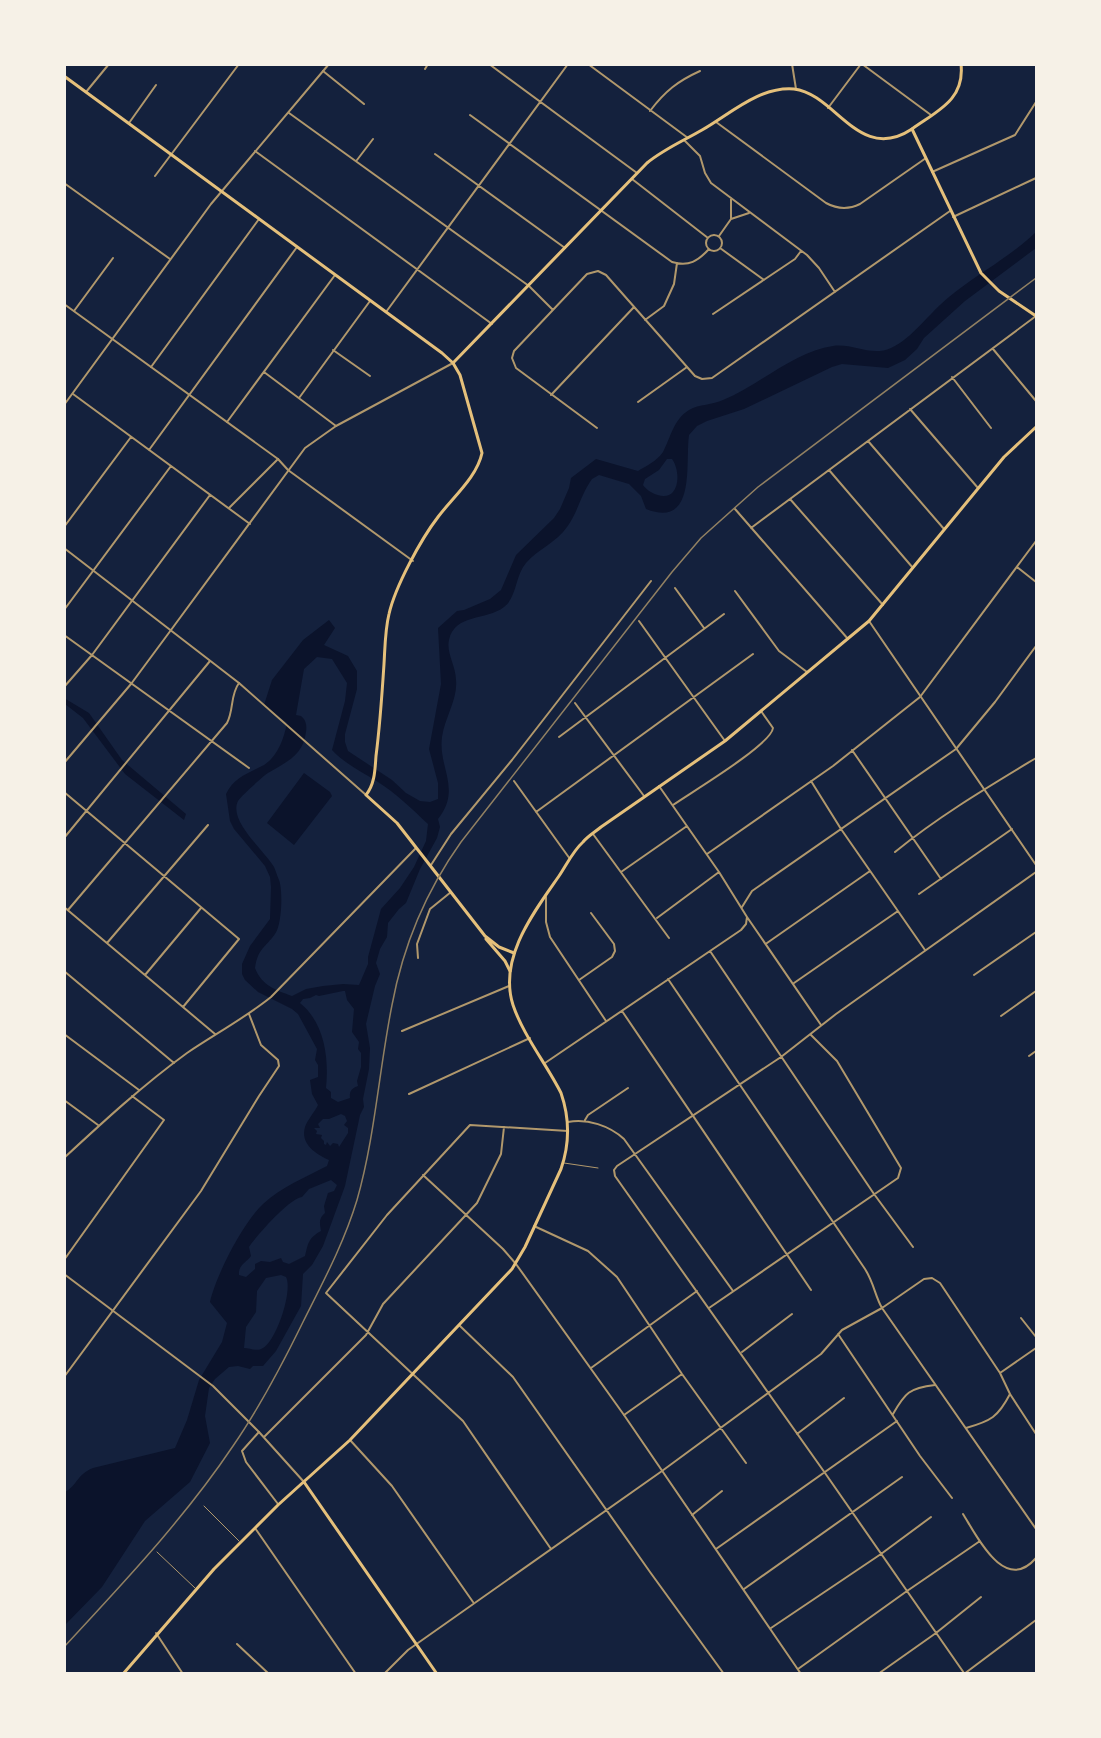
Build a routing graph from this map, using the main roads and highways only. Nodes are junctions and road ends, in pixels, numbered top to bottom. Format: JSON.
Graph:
{"nodes":[{"id":1,"x":961,"y":64,"type":"edge"},
{"id":2,"x":64,"y":76,"type":"edge"},
{"id":3,"x":912,"y":129,"type":"junction"},
{"id":4,"x":1036,"y":316,"type":"edge"},
{"id":5,"x":453,"y":363,"type":"junction"},
{"id":6,"x":1036,"y":427,"type":"edge"},
{"id":7,"x":482,"y":933,"type":"junction"},
{"id":8,"x":514,"y":953,"type":"junction"},
{"id":9,"x":510,"y":971,"type":"junction"},
{"id":10,"x":304,"y":1482,"type":"junction"},
{"id":11,"x":123,"y":1674,"type":"edge"},
{"id":12,"x":437,"y":1674,"type":"edge"}],
"edges":[{"from":1,"to":3,"type":"main road"},
{"from":2,"to":5,"type":"main road"},
{"from":3,"to":4,"type":"main road"},
{"from":3,"to":5,"type":"main road"},
{"from":5,"to":7,"type":"main road"},
{"from":6,"to":8,"type":"main road"},
{"from":7,"to":8,"type":"main road"},
{"from":7,"to":9,"type":"main road"},
{"from":8,"to":9,"type":"main road"},
{"from":9,"to":10,"type":"main road"},
{"from":10,"to":11,"type":"main road"},
{"from":10,"to":12,"type":"main road"}]}
